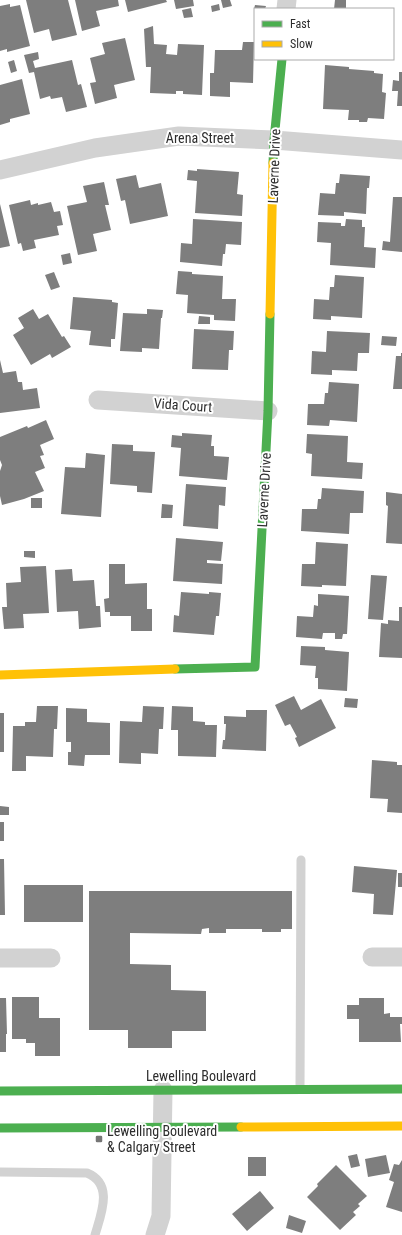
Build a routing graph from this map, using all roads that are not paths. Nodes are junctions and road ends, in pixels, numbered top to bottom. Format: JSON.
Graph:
{"nodes":[{"id":1,"x":282,"y":60,"type":"edge"},
{"id":2,"x":274,"y":140,"type":"junction"},
{"id":3,"x":402,"y":150,"type":"edge"},
{"id":4,"x":0,"y":170,"type":"edge"},
{"id":5,"x":98,"y":400,"type":"dead end"},
{"id":6,"x":268,"y":411,"type":"junction"},
{"id":7,"x":0,"y":675,"type":"edge"},
{"id":8,"x":301,"y":860,"type":"dead end"},
{"id":9,"x":372,"y":957,"type":"dead end"},
{"id":10,"x":402,"y":957,"type":"edge"},
{"id":11,"x":0,"y":958,"type":"edge"},
{"id":12,"x":50,"y":958,"type":"dead end"},
{"id":13,"x":300,"y":1089,"type":"junction"},
{"id":14,"x":402,"y":1089,"type":"edge"},
{"id":15,"x":163,"y":1090,"type":"junction"},
{"id":16,"x":0,"y":1091,"type":"edge"},
{"id":17,"x":402,"y":1126,"type":"edge"},
{"id":18,"x":0,"y":1128,"type":"edge"},
{"id":19,"x":163,"y":1128,"type":"junction"},
{"id":20,"x":0,"y":1172,"type":"edge"},
{"id":21,"x":95,"y":1235,"type":"edge"},
{"id":22,"x":155,"y":1235,"type":"edge"}],
"edges":[{"from":1,"to":2,"type":"street","name":"Laverne Drive"},
{"from":2,"to":3,"type":"street","name":"Arena Street"},
{"from":2,"to":4,"type":"street","name":"Arena Street"},
{"from":2,"to":6,"type":"street","name":"Laverne Drive"},
{"from":5,"to":6,"type":"street","name":"Vida Court"},
{"from":6,"to":7,"type":"street","name":"Laverne Drive"},
{"from":8,"to":13,"type":"lane"},
{"from":9,"to":10,"type":"street"},
{"from":11,"to":12,"type":"street"},
{"from":13,"to":14,"type":"street","name":"Lewelling Boulevard"},
{"from":13,"to":15,"type":"street","name":"Lewelling Boulevard"},
{"from":15,"to":16,"type":"street","name":"Lewelling Boulevard"},
{"from":15,"to":19,"type":"street"},
{"from":17,"to":19,"type":"street"},
{"from":18,"to":19,"type":"street"},
{"from":19,"to":22,"type":"street"},
{"from":20,"to":21,"type":"lane"}]}
